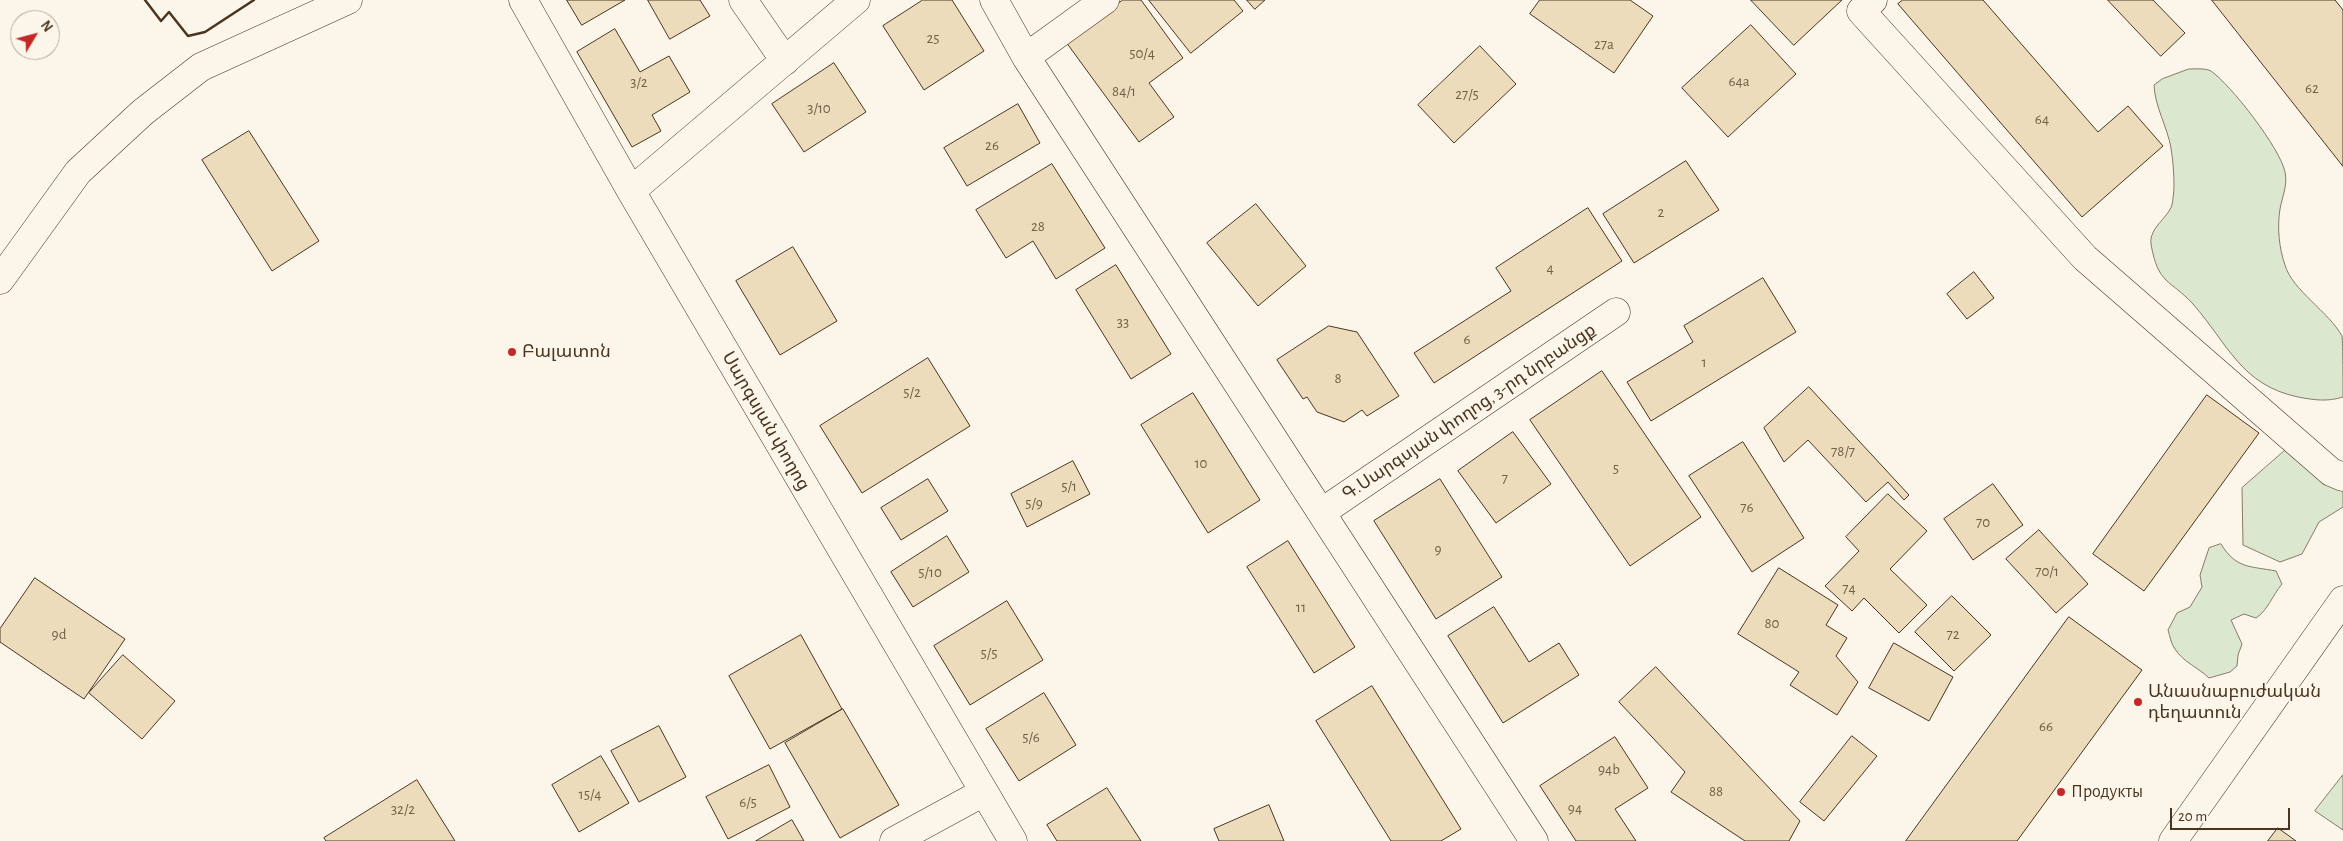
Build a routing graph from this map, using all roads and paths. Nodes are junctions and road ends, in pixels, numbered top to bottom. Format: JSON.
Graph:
{"nodes":[{"id":1,"x":348,"y":0,"type":"edge"},
{"id":2,"x":523,"y":0,"type":"edge"},
{"id":3,"x":743,"y":0,"type":"edge"},
{"id":4,"x":856,"y":0,"type":"edge"},
{"id":5,"x":994,"y":0,"type":"edge"},
{"id":6,"x":1105,"y":0,"type":"edge"},
{"id":7,"x":1872,"y":0,"type":"edge"},
{"id":8,"x":1026,"y":58,"type":"junction"},
{"id":9,"x":785,"y":61,"type":"junction"},
{"id":10,"x":631,"y":192,"type":"junction"},
{"id":11,"x":0,"y":280,"type":"edge"},
{"id":12,"x":1616,"y":312,"type":"dead end"},
{"id":13,"x":2343,"y":477,"type":"edge"},
{"id":14,"x":1322,"y":512,"type":"junction"},
{"id":15,"x":2343,"y":600,"type":"edge"},
{"id":16,"x":984,"y":792,"type":"junction"},
{"id":17,"x":894,"y":841,"type":"edge"},
{"id":18,"x":1013,"y":841,"type":"edge"},
{"id":19,"x":1534,"y":841,"type":"edge"},
{"id":20,"x":2173,"y":841,"type":"edge"}],
"edges":[{"from":1,"to":11,"type":"street"},
{"from":2,"to":10,"type":"street","name":"Սարգսյան փողոց"},
{"from":3,"to":9,"type":"street"},
{"from":4,"to":9,"type":"street"},
{"from":5,"to":8,"type":"street"},
{"from":6,"to":8,"type":"street"},
{"from":7,"to":13,"type":"street"},
{"from":8,"to":14,"type":"street"},
{"from":9,"to":10,"type":"street"},
{"from":10,"to":16,"type":"street","name":"Սարգսյան փողոց"},
{"from":12,"to":14,"type":"street","name":"Գ.Սարգսյան փողոց, 3-րդ նրբանցք"},
{"from":14,"to":19,"type":"street"},
{"from":15,"to":20,"type":"street"},
{"from":16,"to":17,"type":"street"},
{"from":16,"to":18,"type":"street","name":"Սարգսյան փողոց"}]}
